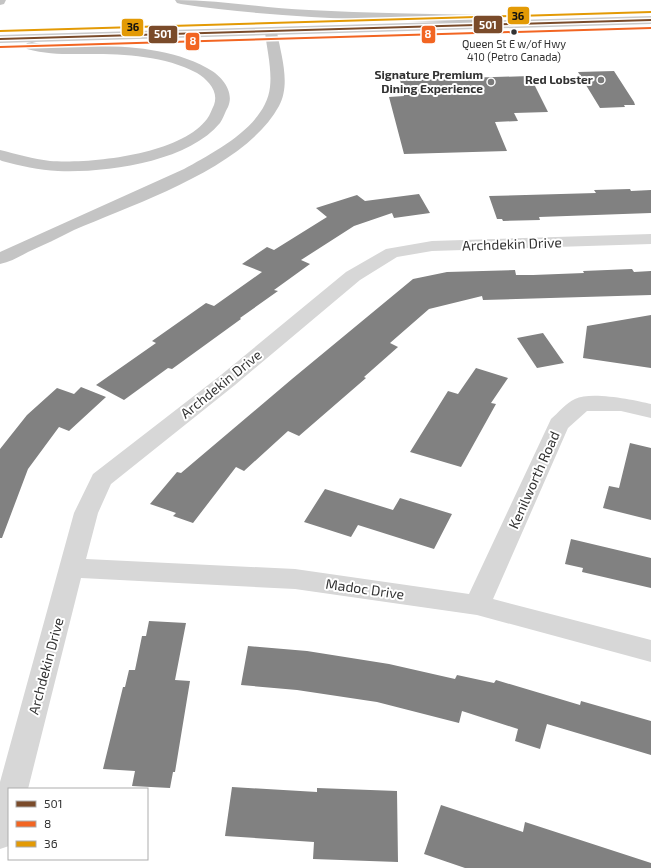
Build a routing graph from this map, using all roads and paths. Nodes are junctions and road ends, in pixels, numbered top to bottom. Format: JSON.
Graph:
{"nodes":[{"id":1,"x":181,"y":0,"type":"edge"},
{"id":2,"x":651,"y":20,"type":"edge"},
{"id":3,"x":500,"y":24,"type":"junction"},
{"id":4,"x":651,"y":30,"type":"edge"},
{"id":5,"x":271,"y":36,"type":"junction"},
{"id":6,"x":0,"y":39,"type":"edge"},
{"id":7,"x":35,"y":42,"type":"junction"},
{"id":8,"x":0,"y":47,"type":"edge"},
{"id":9,"x":0,"y":155,"type":"edge"},
{"id":10,"x":651,"y":239,"type":"edge"},
{"id":11,"x":0,"y":259,"type":"edge"},
{"id":12,"x":651,"y":411,"type":"edge"},
{"id":13,"x":72,"y":568,"type":"junction"},
{"id":14,"x":477,"y":605,"type":"junction"},
{"id":15,"x":651,"y":651,"type":"edge"},
{"id":16,"x":12,"y":788,"type":"edge"},
{"id":17,"x":8,"y":806,"type":"edge"},
{"id":18,"x":0,"y":835,"type":"edge"}],
"edges":[{"from":1,"to":3,"type":"highway"},
{"from":2,"to":3,"type":"main road"},
{"from":3,"to":5,"type":"main road"},
{"from":4,"to":5,"type":"main road"},
{"from":5,"to":7,"type":"main road"},
{"from":5,"to":11,"type":"highway"},
{"from":6,"to":7,"type":"main road"},
{"from":7,"to":8,"type":"main road"},
{"from":7,"to":9,"type":"highway"},
{"from":10,"to":13,"type":"street","name":"Archdekin Drive"},
{"from":12,"to":14,"type":"street","name":"Kenilworth Road"},
{"from":13,"to":14,"type":"street","name":"Madoc Drive"},
{"from":13,"to":16,"type":"street","name":"Archdekin Drive"},
{"from":14,"to":15,"type":"street","name":"Madoc Drive"},
{"from":17,"to":18,"type":"street"}]}
